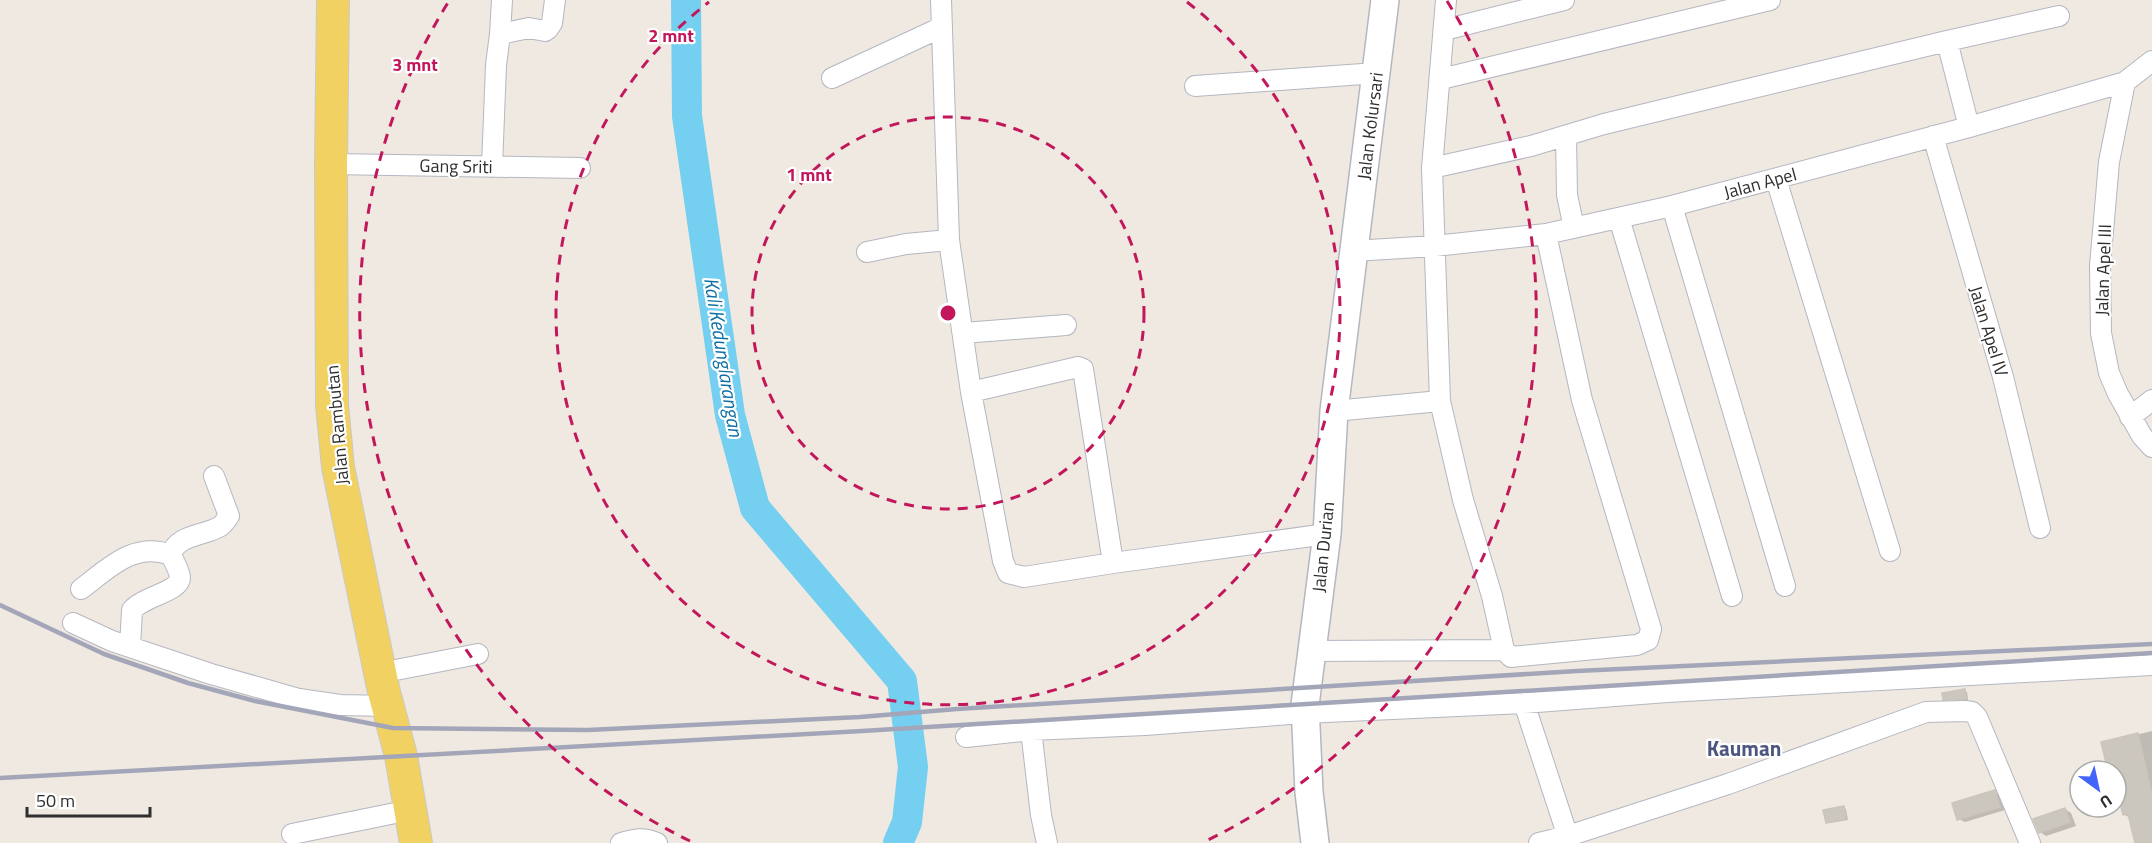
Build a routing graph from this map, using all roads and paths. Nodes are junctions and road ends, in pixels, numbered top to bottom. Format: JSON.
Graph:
{"nodes":[{"id":1,"x":333,"y":0,"type":"edge"},
{"id":2,"x":502,"y":0,"type":"edge"},
{"id":3,"x":555,"y":0,"type":"edge"},
{"id":4,"x":940,"y":0,"type":"edge"},
{"id":5,"x":1385,"y":0,"type":"edge"},
{"id":6,"x":1446,"y":0,"type":"edge"},
{"id":7,"x":1564,"y":0,"type":"edge"},
{"id":8,"x":1770,"y":0,"type":"edge"},
{"id":9,"x":2059,"y":16,"type":"dead end"},
{"id":10,"x":942,"y":27,"type":"junction"},
{"id":11,"x":1444,"y":30,"type":"junction"},
{"id":12,"x":500,"y":34,"type":"junction"},
{"id":13,"x":1947,"y":41,"type":"junction"},
{"id":14,"x":2152,"y":61,"type":"edge"},
{"id":15,"x":1377,"y":73,"type":"junction"},
{"id":16,"x":832,"y":78,"type":"dead end"},
{"id":17,"x":1441,"y":79,"type":"junction"},
{"id":18,"x":2125,"y":82,"type":"junction"},
{"id":19,"x":1195,"y":86,"type":"dead end"},
{"id":20,"x":1970,"y":127,"type":"junction"},
{"id":21,"x":1566,"y":136,"type":"junction"},
{"id":22,"x":1933,"y":136,"type":"junction"},
{"id":23,"x":331,"y":164,"type":"junction"},
{"id":24,"x":492,"y":167,"type":"junction"},
{"id":25,"x":580,"y":168,"type":"dead end"},
{"id":26,"x":1432,"y":168,"type":"junction"},
{"id":27,"x":1776,"y":179,"type":"junction"},
{"id":28,"x":1672,"y":206,"type":"junction"},
{"id":29,"x":1619,"y":218,"type":"junction"},
{"id":30,"x":1574,"y":228,"type":"junction"},
{"id":31,"x":1546,"y":234,"type":"junction"},
{"id":32,"x":950,"y":240,"type":"junction"},
{"id":33,"x":1420,"y":247,"type":"junction"},
{"id":34,"x":1353,"y":251,"type":"junction"},
{"id":35,"x":867,"y":252,"type":"dead end"},
{"id":36,"x":1066,"y":325,"type":"dead end"},
{"id":37,"x":963,"y":333,"type":"junction"},
{"id":38,"x":971,"y":393,"type":"junction"},
{"id":39,"x":2152,"y":400,"type":"edge"},
{"id":40,"x":1440,"y":401,"type":"junction"},
{"id":41,"x":1345,"y":410,"type":"junction"},
{"id":42,"x":2130,"y":417,"type":"junction"},
{"id":43,"x":2152,"y":447,"type":"edge"},
{"id":44,"x":213,"y":476,"type":"dead end"},
{"id":45,"x":2040,"y":528,"type":"dead end"},
{"id":46,"x":1327,"y":534,"type":"junction"},
{"id":47,"x":1890,"y":551,"type":"dead end"},
{"id":48,"x":171,"y":555,"type":"junction"},
{"id":49,"x":1113,"y":562,"type":"junction"},
{"id":50,"x":1785,"y":586,"type":"dead end"},
{"id":51,"x":81,"y":589,"type":"dead end"},
{"id":52,"x":1732,"y":596,"type":"dead end"},
{"id":53,"x":73,"y":623,"type":"dead end"},
{"id":54,"x":130,"y":647,"type":"junction"},
{"id":55,"x":1504,"y":650,"type":"junction"},
{"id":56,"x":1311,"y":651,"type":"junction"},
{"id":57,"x":478,"y":654,"type":"dead end"},
{"id":58,"x":2152,"y":665,"type":"edge"},
{"id":59,"x":380,"y":673,"type":"junction"},
{"id":60,"x":1524,"y":703,"type":"junction"},
{"id":61,"x":388,"y":706,"type":"junction"},
{"id":62,"x":1304,"y":713,"type":"junction"},
{"id":63,"x":1031,"y":730,"type":"junction"},
{"id":64,"x":966,"y":737,"type":"dead end"},
{"id":65,"x":410,"y":810,"type":"junction"},
{"id":66,"x":292,"y":834,"type":"dead end"},
{"id":67,"x":1569,"y":840,"type":"edge"},
{"id":68,"x":416,"y":843,"type":"edge"},
{"id":69,"x":621,"y":843,"type":"edge"},
{"id":70,"x":657,"y":843,"type":"edge"},
{"id":71,"x":1047,"y":843,"type":"edge"},
{"id":72,"x":1315,"y":843,"type":"edge"},
{"id":73,"x":1539,"y":843,"type":"edge"},
{"id":74,"x":2030,"y":843,"type":"edge"}],
"edges":[{"from":1,"to":23,"type":"main road","name":"Jalan Rambutan"},
{"from":2,"to":12,"type":"street"},
{"from":3,"to":12,"type":"street"},
{"from":4,"to":10,"type":"street"},
{"from":5,"to":15,"type":"street","name":"Jalan Kolursari"},
{"from":6,"to":11,"type":"street"},
{"from":7,"to":11,"type":"street"},
{"from":8,"to":17,"type":"street"},
{"from":9,"to":13,"type":"street"},
{"from":10,"to":16,"type":"street"},
{"from":10,"to":32,"type":"street"},
{"from":11,"to":17,"type":"street"},
{"from":12,"to":24,"type":"street"},
{"from":13,"to":20,"type":"street"},
{"from":13,"to":21,"type":"street"},
{"from":14,"to":18,"type":"street","name":"Jalan Apel"},
{"from":15,"to":19,"type":"street"},
{"from":15,"to":34,"type":"street","name":"Jalan Kolursari"},
{"from":17,"to":26,"type":"street"},
{"from":18,"to":20,"type":"street","name":"Jalan Apel"},
{"from":18,"to":42,"type":"street","name":"Jalan Apel III"},
{"from":20,"to":22,"type":"street","name":"Jalan Apel"},
{"from":21,"to":26,"type":"street"},
{"from":21,"to":30,"type":"street"},
{"from":22,"to":27,"type":"street","name":"Jalan Apel"},
{"from":22,"to":45,"type":"street","name":"Jalan Apel IV"},
{"from":23,"to":24,"type":"street","name":"Gang Sriti"},
{"from":23,"to":59,"type":"main road","name":"Jalan Rambutan"},
{"from":24,"to":25,"type":"street","name":"Gang Sriti"},
{"from":26,"to":33,"type":"street"},
{"from":27,"to":28,"type":"street","name":"Jalan Apel"},
{"from":27,"to":47,"type":"street"},
{"from":28,"to":29,"type":"street","name":"Jalan Apel"},
{"from":28,"to":50,"type":"street"},
{"from":29,"to":30,"type":"street","name":"Jalan Apel"},
{"from":29,"to":52,"type":"street"},
{"from":30,"to":31,"type":"street","name":"Jalan Apel"},
{"from":31,"to":33,"type":"street","name":"Jalan Apel"},
{"from":31,"to":55,"type":"street"},
{"from":32,"to":35,"type":"street"},
{"from":32,"to":37,"type":"street"},
{"from":33,"to":34,"type":"street","name":"Jalan Apel"},
{"from":33,"to":40,"type":"street"},
{"from":34,"to":41,"type":"street","name":"Jalan Durian"},
{"from":36,"to":37,"type":"street"},
{"from":37,"to":38,"type":"street"},
{"from":38,"to":49,"type":"street"},
{"from":38,"to":49,"type":"street"},
{"from":39,"to":42,"type":"street"},
{"from":40,"to":41,"type":"street"},
{"from":40,"to":55,"type":"street"},
{"from":41,"to":46,"type":"street","name":"Jalan Durian"},
{"from":42,"to":43,"type":"street","name":"Jalan Apel III"},
{"from":44,"to":48,"type":"street"},
{"from":46,"to":49,"type":"street"},
{"from":46,"to":56,"type":"street","name":"Jalan Durian"},
{"from":48,"to":51,"type":"street"},
{"from":48,"to":54,"type":"street"},
{"from":53,"to":54,"type":"street"},
{"from":54,"to":61,"type":"street"},
{"from":55,"to":56,"type":"street"},
{"from":56,"to":62,"type":"street","name":"Jalan Durian"},
{"from":57,"to":59,"type":"street"},
{"from":58,"to":60,"type":"street"},
{"from":59,"to":61,"type":"main road","name":"Jalan Rambutan"},
{"from":60,"to":62,"type":"street"},
{"from":60,"to":67,"type":"street"},
{"from":61,"to":65,"type":"main road","name":"Jalan Rambutan"},
{"from":62,"to":63,"type":"street"},
{"from":62,"to":72,"type":"street","name":"Jalan Durian"},
{"from":63,"to":64,"type":"street"},
{"from":63,"to":71,"type":"street"},
{"from":65,"to":66,"type":"street"},
{"from":65,"to":68,"type":"main road","name":"Jalan Rambutan"},
{"from":67,"to":73,"type":"street"},
{"from":67,"to":74,"type":"street"},
{"from":69,"to":70,"type":"street"}]}
